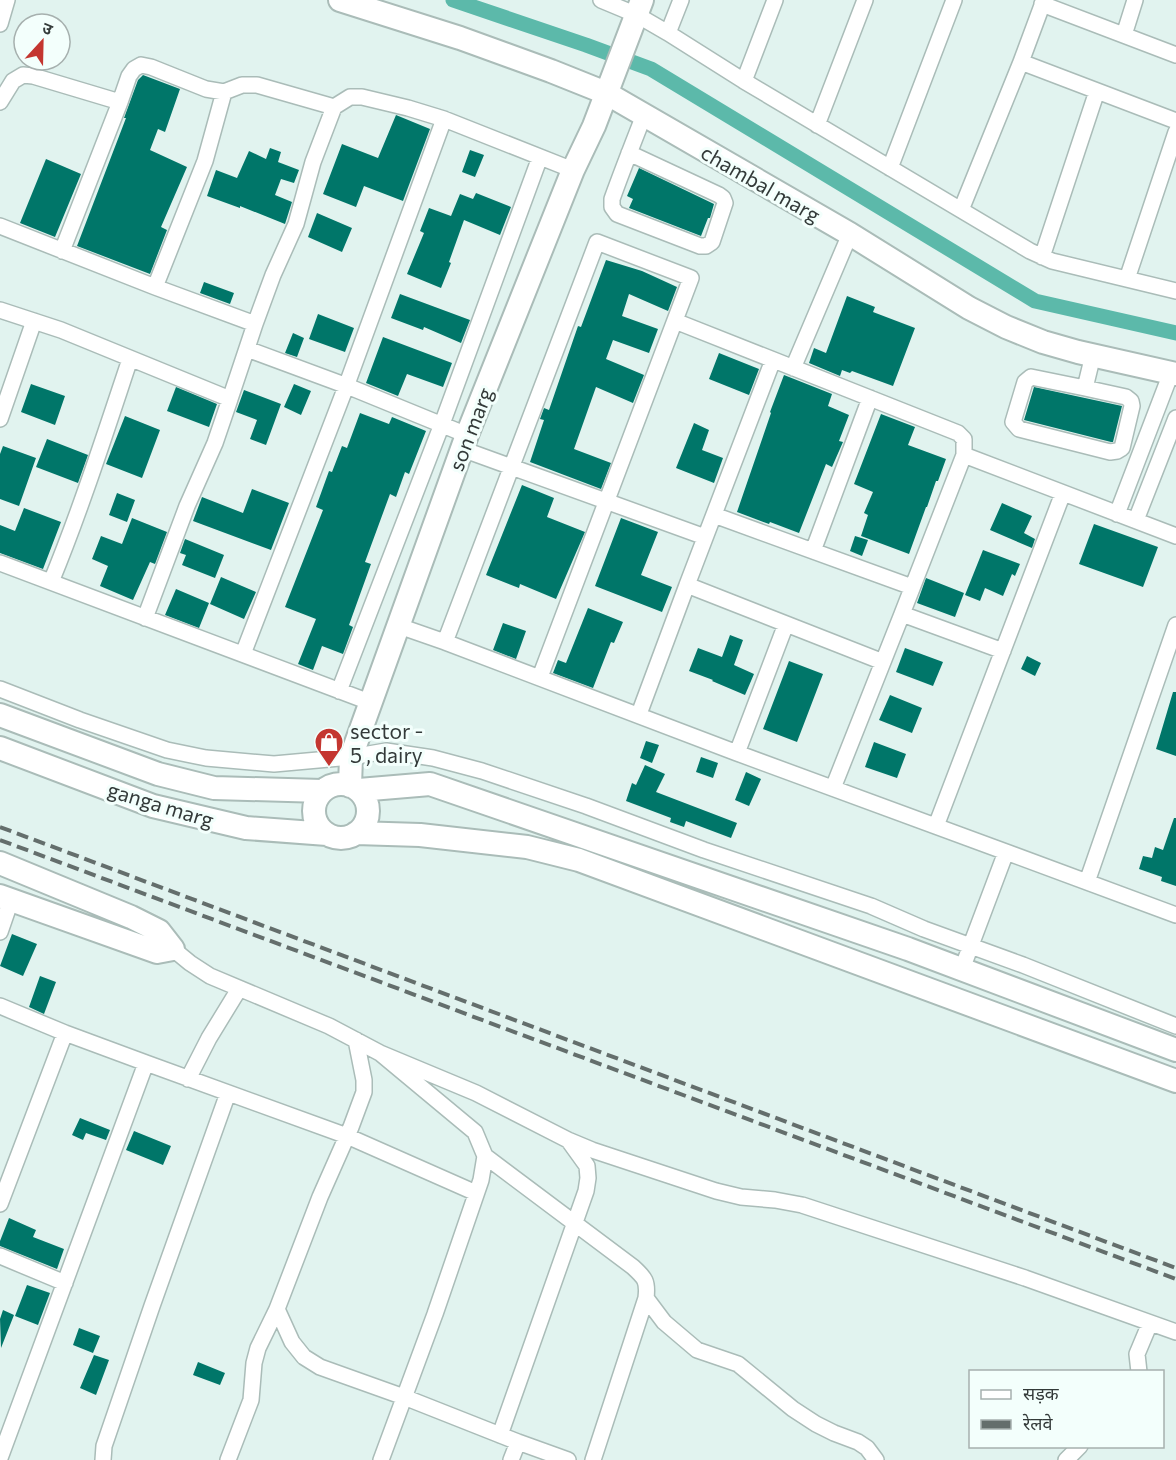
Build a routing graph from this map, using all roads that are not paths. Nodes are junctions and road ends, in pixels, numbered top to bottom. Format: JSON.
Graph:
{"nodes":[{"id":1,"x":340,"y":0,"type":"edge"},
{"id":2,"x":601,"y":0,"type":"edge"},
{"id":3,"x":681,"y":0,"type":"edge"},
{"id":4,"x":775,"y":0,"type":"edge"},
{"id":5,"x":865,"y":0,"type":"edge"},
{"id":6,"x":954,"y":0,"type":"edge"},
{"id":7,"x":1135,"y":0,"type":"edge"},
{"id":8,"x":1043,"y":2,"type":"edge"},
{"id":9,"x":637,"y":13,"type":"edge"},
{"id":10,"x":668,"y":33,"type":"junction"},
{"id":11,"x":1124,"y":35,"type":"junction"},
{"id":12,"x":1176,"y":55,"type":"edge"},
{"id":13,"x":1021,"y":62,"type":"junction"},
{"id":14,"x":744,"y":81,"type":"junction"},
{"id":15,"x":609,"y":86,"type":"junction"},
{"id":16,"x":1096,"y":91,"type":"junction"},
{"id":17,"x":224,"y":92,"type":"junction"},
{"id":18,"x":0,"y":102,"type":"edge"},
{"id":19,"x":120,"y":102,"type":"junction"},
{"id":20,"x":334,"y":108,"type":"junction"},
{"id":21,"x":644,"y":116,"type":"junction"},
{"id":22,"x":444,"y":119,"type":"junction"},
{"id":23,"x":1176,"y":121,"type":"edge"},
{"id":24,"x":817,"y":125,"type":"junction"},
{"id":25,"x":1176,"y":132,"type":"edge"},
{"id":26,"x":629,"y":153,"type":"junction"},
{"id":27,"x":540,"y":157,"type":"junction"},
{"id":28,"x":890,"y":168,"type":"junction"},
{"id":29,"x":573,"y":170,"type":"junction"},
{"id":30,"x":961,"y":210,"type":"junction"},
{"id":31,"x":0,"y":226,"type":"edge"},
{"id":32,"x":850,"y":234,"type":"junction"},
{"id":33,"x":62,"y":251,"type":"junction"},
{"id":34,"x":1042,"y":256,"type":"junction"},
{"id":35,"x":1127,"y":279,"type":"junction"},
{"id":36,"x":155,"y":287,"type":"junction"},
{"id":37,"x":1176,"y":291,"type":"edge"},
{"id":38,"x":0,"y":310,"type":"edge"},
{"id":39,"x":34,"y":321,"type":"junction"},
{"id":40,"x":675,"y":321,"type":"junction"},
{"id":41,"x":255,"y":324,"type":"junction"},
{"id":42,"x":247,"y":349,"type":"junction"},
{"id":43,"x":1093,"y":355,"type":"junction"},
{"id":44,"x":130,"y":359,"type":"junction"},
{"id":45,"x":773,"y":360,"type":"junction"},
{"id":46,"x":794,"y":368,"type":"junction"},
{"id":47,"x":1174,"y":373,"type":"edge"},
{"id":48,"x":346,"y":386,"type":"junction"},
{"id":49,"x":1085,"y":388,"type":"junction"},
{"id":50,"x":870,"y":398,"type":"junction"},
{"id":51,"x":230,"y":399,"type":"junction"},
{"id":52,"x":1176,"y":418,"type":"edge"},
{"id":53,"x":0,"y":419,"type":"edge"},
{"id":54,"x":442,"y":424,"type":"junction"},
{"id":55,"x":464,"y":442,"type":"junction"},
{"id":56,"x":964,"y":455,"type":"junction"},
{"id":57,"x":512,"y":467,"type":"junction"},
{"id":58,"x":1063,"y":494,"type":"junction"},
{"id":59,"x":606,"y":501,"type":"junction"},
{"id":60,"x":1117,"y":514,"type":"junction"},
{"id":61,"x":714,"y":515,"type":"junction"},
{"id":62,"x":1136,"y":520,"type":"junction"},
{"id":63,"x":1176,"y":536,"type":"edge"},
{"id":64,"x":705,"y":537,"type":"junction"},
{"id":65,"x":813,"y":551,"type":"junction"},
{"id":66,"x":0,"y":563,"type":"edge"},
{"id":67,"x":51,"y":582,"type":"junction"},
{"id":68,"x":687,"y":585,"type":"junction"},
{"id":69,"x":912,"y":587,"type":"junction"},
{"id":70,"x":902,"y":614,"type":"junction"},
{"id":71,"x":145,"y":618,"type":"junction"},
{"id":72,"x":786,"y":624,"type":"junction"},
{"id":73,"x":1176,"y":625,"type":"edge"},
{"id":74,"x":399,"y":626,"type":"junction"},
{"id":75,"x":445,"y":642,"type":"junction"},
{"id":76,"x":1003,"y":651,"type":"junction"},
{"id":77,"x":243,"y":654,"type":"junction"},
{"id":78,"x":1171,"y":657,"type":"edge"},
{"id":79,"x":883,"y":662,"type":"junction"},
{"id":80,"x":540,"y":677,"type":"junction"},
{"id":81,"x":0,"y":689,"type":"edge"},
{"id":82,"x":339,"y":691,"type":"junction"},
{"id":83,"x":372,"y":703,"type":"junction"},
{"id":84,"x":639,"y":714,"type":"junction"},
{"id":85,"x":0,"y":715,"type":"edge"},
{"id":86,"x":0,"y":748,"type":"edge"},
{"id":87,"x":737,"y":753,"type":"junction"},
{"id":88,"x":351,"y":757,"type":"junction"},
{"id":89,"x":354,"y":788,"type":"junction"},
{"id":90,"x":833,"y":788,"type":"junction"},
{"id":91,"x":322,"y":791,"type":"junction"},
{"id":92,"x":936,"y":826,"type":"junction"},
{"id":93,"x":356,"y":833,"type":"junction"},
{"id":94,"x":327,"y":834,"type":"junction"},
{"id":95,"x":1006,"y":852,"type":"junction"},
{"id":96,"x":0,"y":863,"type":"edge"},
{"id":97,"x":23,"y":871,"type":"junction"},
{"id":98,"x":1087,"y":882,"type":"junction"},
{"id":99,"x":5,"y":898,"type":"edge"},
{"id":100,"x":1176,"y":915,"type":"edge"},
{"id":101,"x":0,"y":932,"type":"edge"},
{"id":102,"x":970,"y":945,"type":"junction"},
{"id":103,"x":173,"y":950,"type":"junction"},
{"id":104,"x":962,"y":969,"type":"junction"},
{"id":105,"x":239,"y":989,"type":"junction"},
{"id":106,"x":0,"y":1006,"type":"edge"},
{"id":107,"x":1176,"y":1026,"type":"edge"},
{"id":108,"x":65,"y":1033,"type":"junction"},
{"id":109,"x":356,"y":1040,"type":"junction"},
{"id":110,"x":1176,"y":1050,"type":"edge"},
{"id":111,"x":380,"y":1053,"type":"junction"},
{"id":112,"x":146,"y":1063,"type":"junction"},
{"id":113,"x":188,"y":1079,"type":"junction"},
{"id":114,"x":1176,"y":1081,"type":"edge"},
{"id":115,"x":228,"y":1094,"type":"junction"},
{"id":116,"x":347,"y":1136,"type":"junction"},
{"id":117,"x":568,"y":1140,"type":"junction"},
{"id":118,"x":485,"y":1156,"type":"junction"},
{"id":119,"x":476,"y":1193,"type":"junction"},
{"id":120,"x":0,"y":1204,"type":"edge"},
{"id":121,"x":574,"y":1224,"type":"junction"},
{"id":122,"x":0,"y":1256,"type":"edge"},
{"id":123,"x":65,"y":1283,"type":"junction"},
{"id":124,"x":646,"y":1298,"type":"junction"},
{"id":125,"x":277,"y":1309,"type":"junction"},
{"id":126,"x":1150,"y":1323,"type":"junction"},
{"id":127,"x":1176,"y":1332,"type":"edge"},
{"id":128,"x":1139,"y":1370,"type":"edge"},
{"id":129,"x":404,"y":1397,"type":"junction"},
{"id":130,"x":500,"y":1435,"type":"junction"},
{"id":131,"x":518,"y":1442,"type":"junction"},
{"id":132,"x":1078,"y":1448,"type":"edge"},
{"id":133,"x":0,"y":1458,"type":"edge"},
{"id":134,"x":103,"y":1460,"type":"edge"},
{"id":135,"x":228,"y":1460,"type":"edge"},
{"id":136,"x":381,"y":1460,"type":"edge"},
{"id":137,"x":511,"y":1460,"type":"edge"},
{"id":138,"x":568,"y":1460,"type":"edge"},
{"id":139,"x":593,"y":1460,"type":"edge"},
{"id":140,"x":876,"y":1460,"type":"edge"},
{"id":141,"x":1066,"y":1460,"type":"edge"}],
"edges":[{"from":1,"to":15,"type":"street","name":"chambal marg"},
{"from":2,"to":9,"type":"street"},
{"from":3,"to":10,"type":"street"},
{"from":4,"to":14,"type":"street"},
{"from":5,"to":24,"type":"street"},
{"from":6,"to":28,"type":"street"},
{"from":7,"to":11,"type":"street"},
{"from":8,"to":11,"type":"street"},
{"from":8,"to":13,"type":"street"},
{"from":9,"to":10,"type":"street"},
{"from":9,"to":15,"type":"street","name":"son marg"},
{"from":10,"to":14,"type":"street"},
{"from":11,"to":12,"type":"street"},
{"from":13,"to":16,"type":"street"},
{"from":13,"to":30,"type":"street"},
{"from":14,"to":24,"type":"street"},
{"from":15,"to":21,"type":"street","name":"chambal marg"},
{"from":15,"to":29,"type":"street","name":"son marg"},
{"from":16,"to":23,"type":"street"},
{"from":16,"to":34,"type":"street"},
{"from":17,"to":19,"type":"street"},
{"from":17,"to":20,"type":"street"},
{"from":17,"to":36,"type":"street"},
{"from":18,"to":19,"type":"street"},
{"from":19,"to":33,"type":"street"},
{"from":20,"to":22,"type":"street"},
{"from":20,"to":41,"type":"street"},
{"from":21,"to":26,"type":"street"},
{"from":21,"to":32,"type":"street","name":"chambal marg"},
{"from":22,"to":27,"type":"street"},
{"from":22,"to":48,"type":"street"},
{"from":24,"to":28,"type":"street"},
{"from":25,"to":35,"type":"street"},
{"from":26,"to":26,"type":"street"},
{"from":27,"to":29,"type":"street"},
{"from":27,"to":54,"type":"street"},
{"from":28,"to":30,"type":"street"},
{"from":29,"to":55,"type":"street","name":"son marg"},
{"from":30,"to":34,"type":"street"},
{"from":31,"to":33,"type":"street"},
{"from":32,"to":43,"type":"street","name":"chambal marg"},
{"from":32,"to":46,"type":"street"},
{"from":33,"to":36,"type":"street"},
{"from":34,"to":35,"type":"street"},
{"from":35,"to":37,"type":"street"},
{"from":36,"to":41,"type":"street"},
{"from":38,"to":39,"type":"street"},
{"from":39,"to":44,"type":"street"},
{"from":39,"to":53,"type":"street"},
{"from":40,"to":45,"type":"street"},
{"from":40,"to":57,"type":"street"},
{"from":40,"to":59,"type":"street"},
{"from":41,"to":42,"type":"street"},
{"from":42,"to":48,"type":"street"},
{"from":42,"to":51,"type":"street"},
{"from":43,"to":47,"type":"street","name":"chambal marg"},
{"from":43,"to":49,"type":"street"},
{"from":44,"to":51,"type":"street"},
{"from":44,"to":67,"type":"street"},
{"from":45,"to":46,"type":"street"},
{"from":45,"to":61,"type":"street"},
{"from":46,"to":50,"type":"street"},
{"from":47,"to":60,"type":"street"},
{"from":48,"to":54,"type":"street"},
{"from":48,"to":77,"type":"street"},
{"from":49,"to":49,"type":"street"},
{"from":50,"to":56,"type":"street"},
{"from":50,"to":65,"type":"street"},
{"from":51,"to":71,"type":"street"},
{"from":52,"to":62,"type":"street"},
{"from":54,"to":55,"type":"street"},
{"from":54,"to":82,"type":"street"},
{"from":55,"to":57,"type":"street"},
{"from":55,"to":74,"type":"street","name":"son marg"},
{"from":56,"to":58,"type":"street"},
{"from":56,"to":69,"type":"street"},
{"from":57,"to":59,"type":"street"},
{"from":57,"to":75,"type":"street"},
{"from":58,"to":60,"type":"street"},
{"from":58,"to":76,"type":"street"},
{"from":59,"to":64,"type":"street"},
{"from":59,"to":80,"type":"street"},
{"from":60,"to":62,"type":"street"},
{"from":61,"to":64,"type":"street"},
{"from":61,"to":65,"type":"street"},
{"from":62,"to":63,"type":"street"},
{"from":64,"to":68,"type":"street"},
{"from":65,"to":69,"type":"street"},
{"from":66,"to":67,"type":"street"},
{"from":67,"to":71,"type":"street"},
{"from":68,"to":72,"type":"street"},
{"from":68,"to":84,"type":"street"},
{"from":69,"to":70,"type":"street"},
{"from":70,"to":76,"type":"street"},
{"from":70,"to":79,"type":"street"},
{"from":71,"to":77,"type":"street"},
{"from":72,"to":79,"type":"street"},
{"from":72,"to":87,"type":"street"},
{"from":73,"to":78,"type":"street"},
{"from":74,"to":75,"type":"street"},
{"from":74,"to":83,"type":"street","name":"son marg"},
{"from":75,"to":80,"type":"street"},
{"from":76,"to":92,"type":"street"},
{"from":77,"to":82,"type":"street"},
{"from":78,"to":98,"type":"street"},
{"from":79,"to":90,"type":"street"},
{"from":80,"to":84,"type":"street"},
{"from":81,"to":88,"type":"street"},
{"from":82,"to":83,"type":"street"},
{"from":83,"to":88,"type":"street","name":"son marg"},
{"from":84,"to":87,"type":"street"},
{"from":85,"to":91,"type":"street","name":"ganga marg"},
{"from":86,"to":94,"type":"street","name":"ganga marg"},
{"from":87,"to":90,"type":"street"},
{"from":88,"to":89,"type":"street","name":"son marg"},
{"from":88,"to":102,"type":"street"},
{"from":89,"to":91,"type":"street"},
{"from":89,"to":93,"type":"street"},
{"from":89,"to":104,"type":"street"},
{"from":90,"to":92,"type":"street"},
{"from":91,"to":94,"type":"street"},
{"from":92,"to":95,"type":"street"},
{"from":93,"to":94,"type":"street"},
{"from":93,"to":114,"type":"street"},
{"from":95,"to":98,"type":"street"},
{"from":95,"to":102,"type":"street"},
{"from":96,"to":97,"type":"street"},
{"from":97,"to":99,"type":"street"},
{"from":97,"to":103,"type":"street"},
{"from":98,"to":100,"type":"street"},
{"from":99,"to":101,"type":"street"},
{"from":99,"to":103,"type":"street"},
{"from":102,"to":104,"type":"street"},
{"from":102,"to":107,"type":"street"},
{"from":103,"to":105,"type":"street"},
{"from":104,"to":110,"type":"street"},
{"from":105,"to":109,"type":"street"},
{"from":105,"to":113,"type":"street"},
{"from":106,"to":108,"type":"street"},
{"from":108,"to":112,"type":"street"},
{"from":108,"to":120,"type":"street"},
{"from":109,"to":111,"type":"street"},
{"from":109,"to":116,"type":"street"},
{"from":111,"to":117,"type":"street"},
{"from":111,"to":118,"type":"street"},
{"from":112,"to":113,"type":"street"},
{"from":112,"to":123,"type":"street"},
{"from":113,"to":115,"type":"street"},
{"from":115,"to":116,"type":"street"},
{"from":115,"to":134,"type":"street"},
{"from":116,"to":119,"type":"street"},
{"from":116,"to":125,"type":"street"},
{"from":117,"to":121,"type":"street"},
{"from":117,"to":126,"type":"street"},
{"from":118,"to":119,"type":"street"},
{"from":118,"to":121,"type":"street"},
{"from":119,"to":129,"type":"street"},
{"from":121,"to":124,"type":"street"},
{"from":121,"to":130,"type":"street"},
{"from":122,"to":123,"type":"street"},
{"from":123,"to":133,"type":"street"},
{"from":124,"to":139,"type":"street"},
{"from":124,"to":140,"type":"street"},
{"from":125,"to":129,"type":"street"},
{"from":125,"to":135,"type":"street"},
{"from":126,"to":127,"type":"street"},
{"from":126,"to":128,"type":"street"},
{"from":129,"to":130,"type":"street"},
{"from":129,"to":136,"type":"street"},
{"from":130,"to":131,"type":"street"},
{"from":131,"to":137,"type":"street"},
{"from":131,"to":138,"type":"street"},
{"from":132,"to":141,"type":"street"}]}
